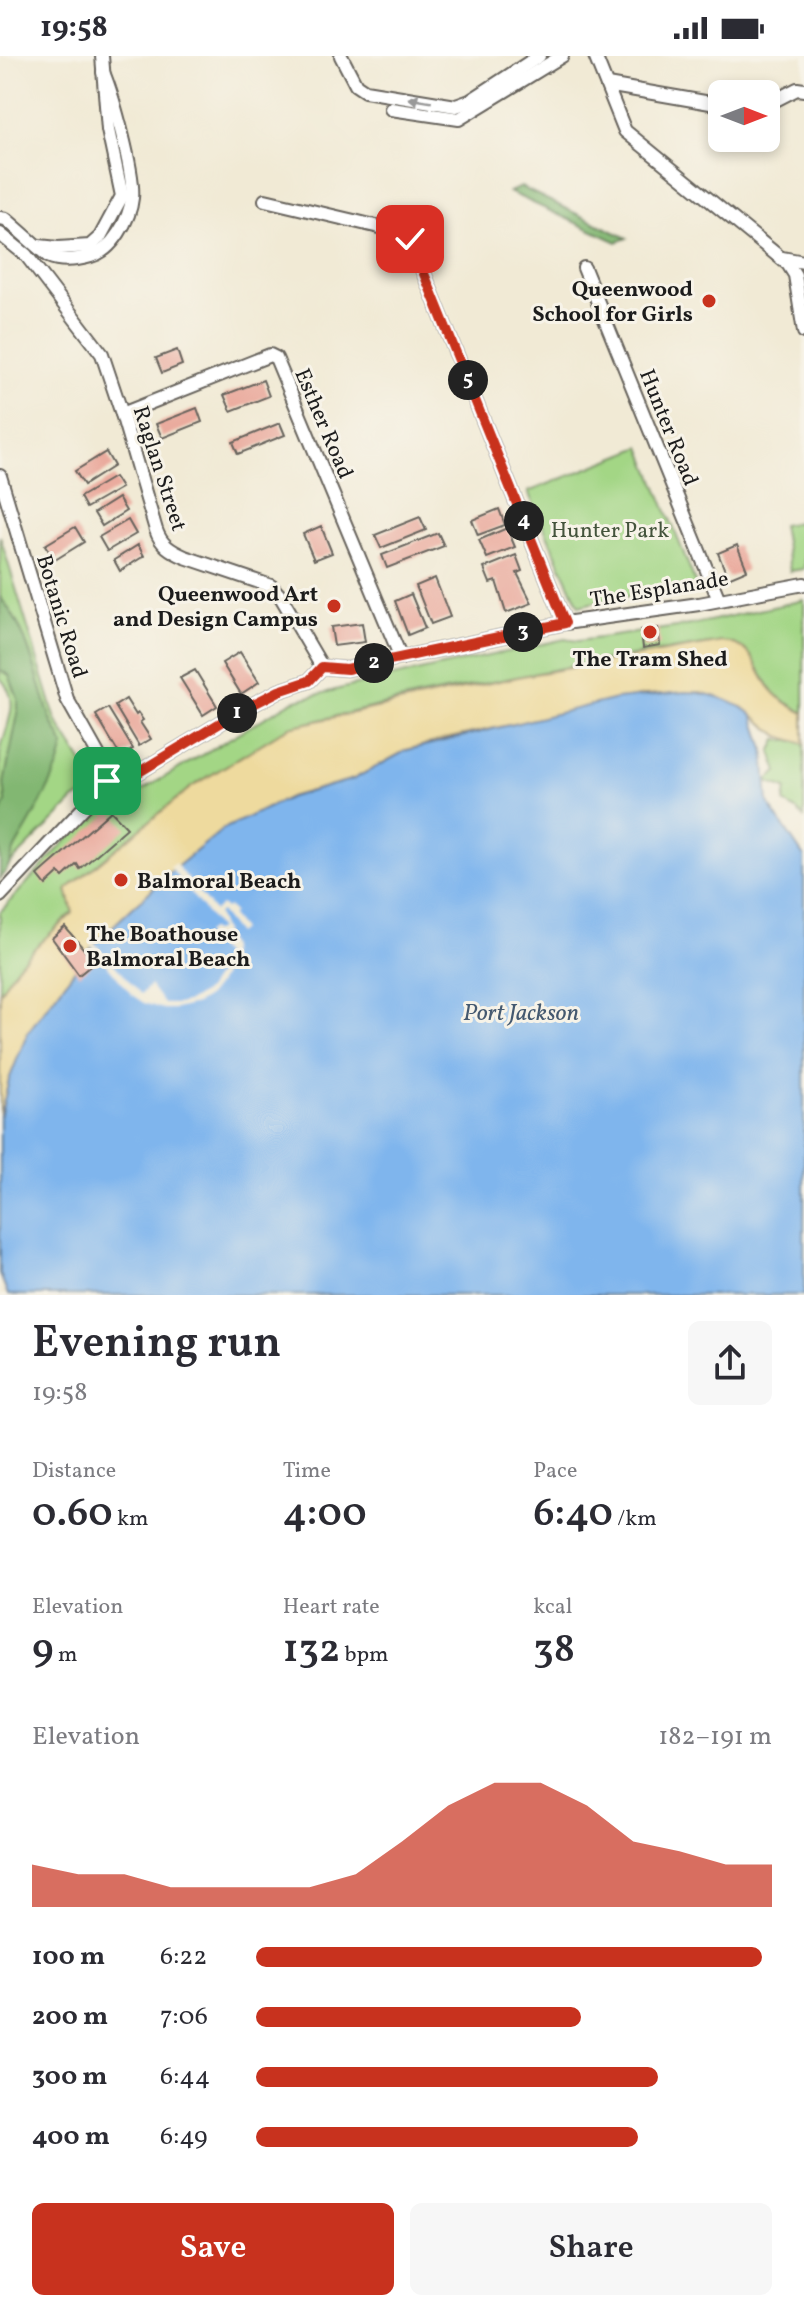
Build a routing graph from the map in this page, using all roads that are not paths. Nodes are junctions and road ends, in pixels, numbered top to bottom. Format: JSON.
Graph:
{"nodes":[{"id":1,"x":102,"y":56,"type":"edge"},
{"id":2,"x":341,"y":56,"type":"edge"},
{"id":3,"x":539,"y":56,"type":"edge"},
{"id":4,"x":562,"y":56,"type":"edge"},
{"id":5,"x":595,"y":56,"type":"edge"},
{"id":6,"x":607,"y":85,"type":"junction"},
{"id":7,"x":804,"y":90,"type":"edge"},
{"id":8,"x":780,"y":98,"type":"edge"},
{"id":9,"x":708,"y":103,"type":"edge"},
{"id":10,"x":391,"y":109,"type":"dead end"},
{"id":11,"x":265,"y":200,"type":"dead end"},
{"id":12,"x":0,"y":218,"type":"edge"},
{"id":13,"x":0,"y":234,"type":"edge"},
{"id":14,"x":782,"y":258,"type":"junction"},
{"id":15,"x":804,"y":262,"type":"edge"},
{"id":16,"x":584,"y":268,"type":"dead end"},
{"id":17,"x":804,"y":332,"type":"edge"},
{"id":18,"x":122,"y":414,"type":"junction"},
{"id":19,"x":0,"y":476,"type":"edge"},
{"id":20,"x":804,"y":584,"type":"edge"},
{"id":21,"x":719,"y":600,"type":"junction"},
{"id":22,"x":565,"y":623,"type":"junction"},
{"id":23,"x":401,"y":658,"type":"junction"},
{"id":24,"x":322,"y":667,"type":"junction"},
{"id":25,"x":113,"y":783,"type":"junction"},
{"id":26,"x":0,"y":896,"type":"edge"}],
"edges":[{"from":1,"to":12,"type":"street"},
{"from":3,"to":2,"type":"street","one_way":true},
{"from":4,"to":10,"type":"street"},
{"from":5,"to":6,"type":"street"},
{"from":6,"to":9,"type":"street"},
{"from":6,"to":14,"type":"street"},
{"from":7,"to":8,"type":"street"},
{"from":11,"to":22,"type":"street"},
{"from":13,"to":18,"type":"street","name":"Raglan Street"},
{"from":14,"to":15,"type":"street"},
{"from":14,"to":17,"type":"street"},
{"from":16,"to":21,"type":"street","name":"Hunter Road"},
{"from":18,"to":23,"type":"street","name":"Esther Road"},
{"from":18,"to":24,"type":"street","name":"Raglan Street"},
{"from":19,"to":25,"type":"street","name":"Botanic Road"},
{"from":20,"to":21,"type":"street","name":"The Esplanade"},
{"from":21,"to":22,"type":"street","name":"The Esplanade"},
{"from":22,"to":23,"type":"street","name":"The Esplanade"},
{"from":23,"to":24,"type":"street","name":"The Esplanade"},
{"from":24,"to":25,"type":"street"},
{"from":25,"to":26,"type":"street"}]}
